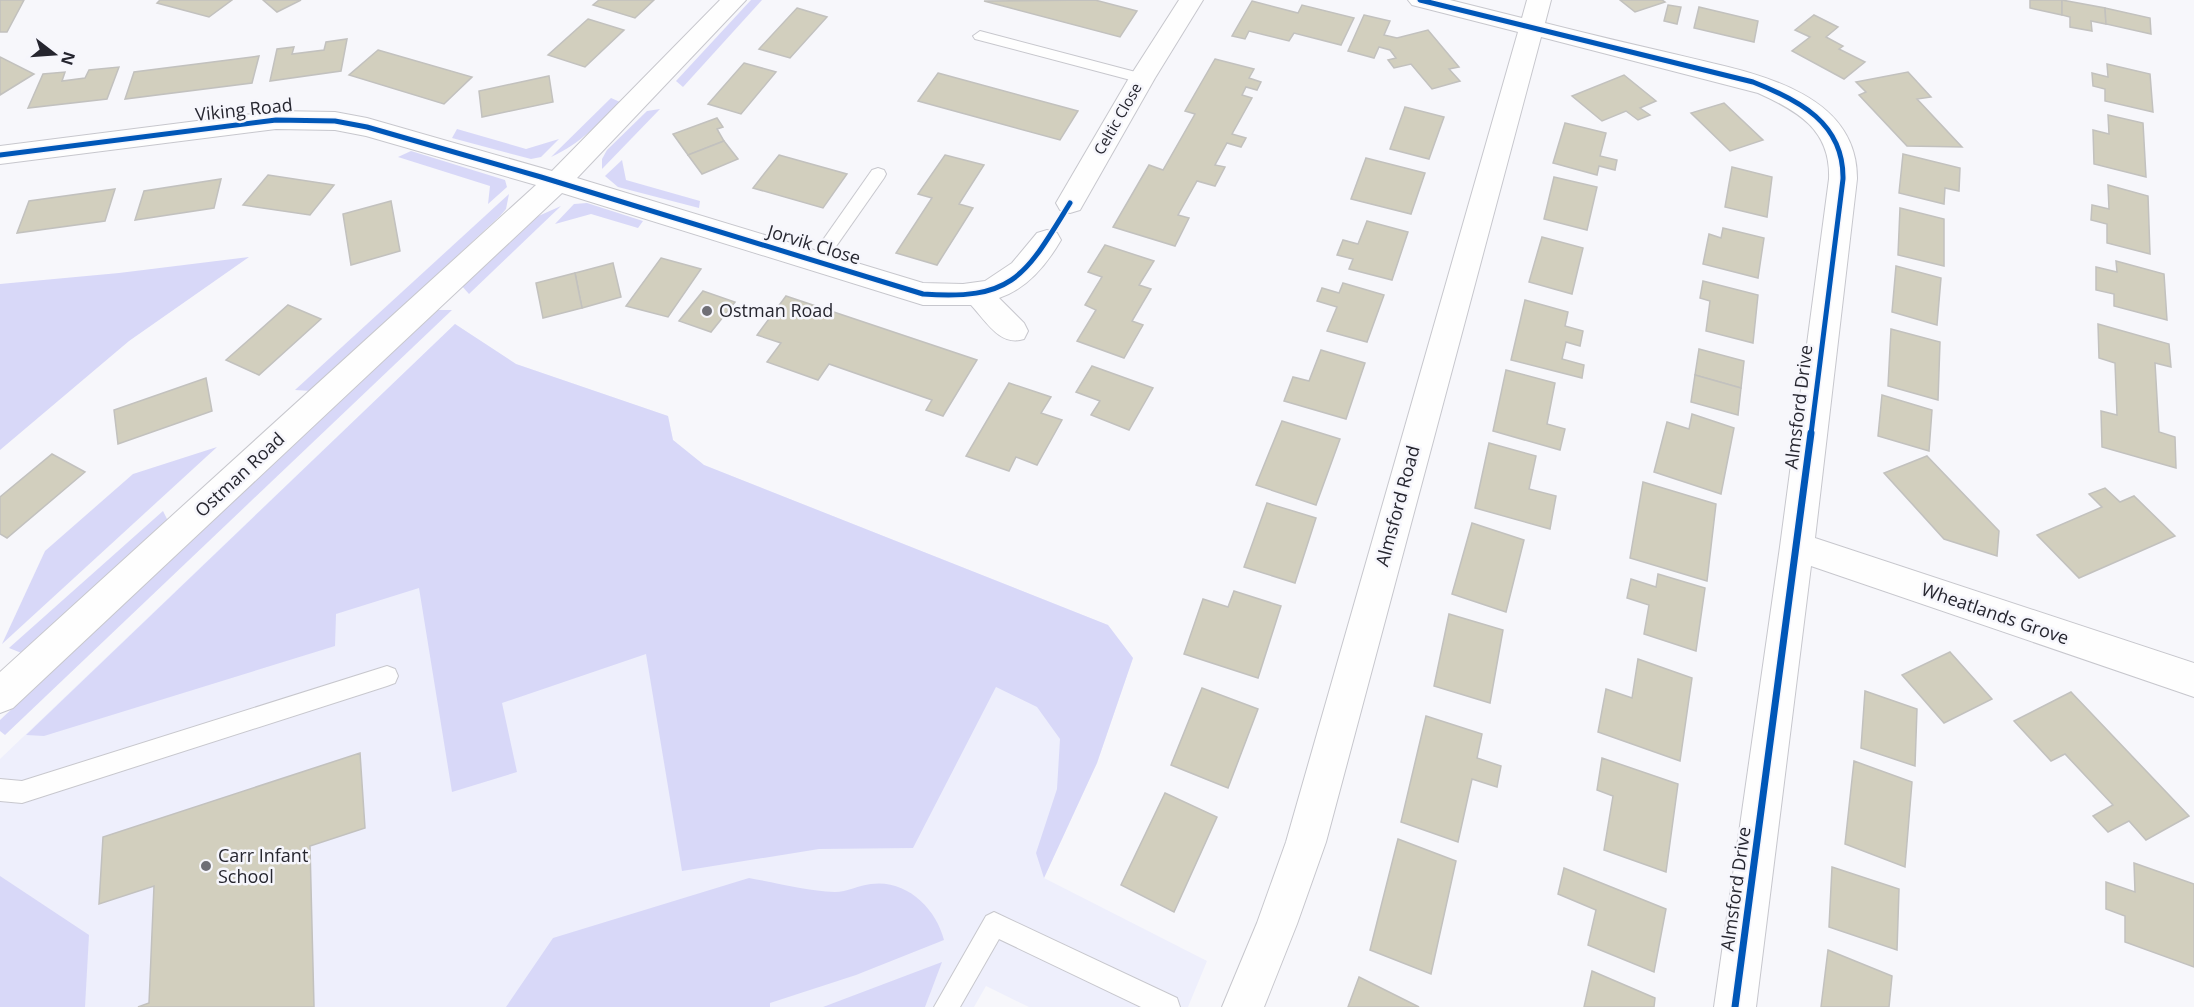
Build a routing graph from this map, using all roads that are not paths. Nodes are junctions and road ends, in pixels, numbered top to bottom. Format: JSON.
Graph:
{"nodes":[{"id":1,"x":734,"y":0,"type":"edge"},
{"id":2,"x":1191,"y":0,"type":"edge"},
{"id":3,"x":1420,"y":0,"type":"edge"},
{"id":4,"x":1535,"y":14,"type":"edge"},
{"id":5,"x":980,"y":36,"type":"dead end"},
{"id":6,"x":1142,"y":78,"type":"junction"},
{"id":7,"x":0,"y":154,"type":"edge"},
{"id":8,"x":878,"y":174,"type":"dead end"},
{"id":9,"x":557,"y":182,"type":"junction"},
{"id":10,"x":1070,"y":203,"type":"dead end"},
{"id":11,"x":1047,"y":240,"type":"dead end"},
{"id":12,"x":817,"y":261,"type":"junction"},
{"id":13,"x":979,"y":295,"type":"junction"},
{"id":14,"x":1013,"y":332,"type":"dead end"},
{"id":15,"x":1797,"y":547,"type":"junction"},
{"id":16,"x":387,"y":676,"type":"dead end"},
{"id":17,"x":2194,"y":680,"type":"edge"},
{"id":18,"x":0,"y":696,"type":"edge"},
{"id":19,"x":0,"y":790,"type":"edge"},
{"id":20,"x":946,"y":1007,"type":"edge"},
{"id":21,"x":1168,"y":1007,"type":"edge"},
{"id":22,"x":1243,"y":1007,"type":"edge"},
{"id":23,"x":1735,"y":1007,"type":"edge"}],
"edges":[{"from":1,"to":9,"type":"street","name":"Ostman Road"},
{"from":2,"to":6,"type":"street","name":"Celtic Close"},
{"from":3,"to":4,"type":"street"},
{"from":4,"to":15,"type":"street","name":"Almsford Drive"},
{"from":4,"to":22,"type":"street","name":"Almsford Road"},
{"from":5,"to":6,"type":"lane"},
{"from":6,"to":10,"type":"street","name":"Celtic Close"},
{"from":7,"to":9,"type":"street","name":"Viking Road"},
{"from":8,"to":12,"type":"lane"},
{"from":9,"to":12,"type":"street","name":"Jorvik Close"},
{"from":9,"to":18,"type":"street","name":"Ostman Road"},
{"from":11,"to":13,"type":"street","name":"Jorvik Close"},
{"from":12,"to":13,"type":"street","name":"Jorvik Close"},
{"from":13,"to":14,"type":"street"},
{"from":15,"to":17,"type":"street","name":"Wheatlands Grove"},
{"from":15,"to":23,"type":"street","name":"Almsford Drive"},
{"from":16,"to":19,"type":"lane"},
{"from":20,"to":21,"type":"lane"}]}
